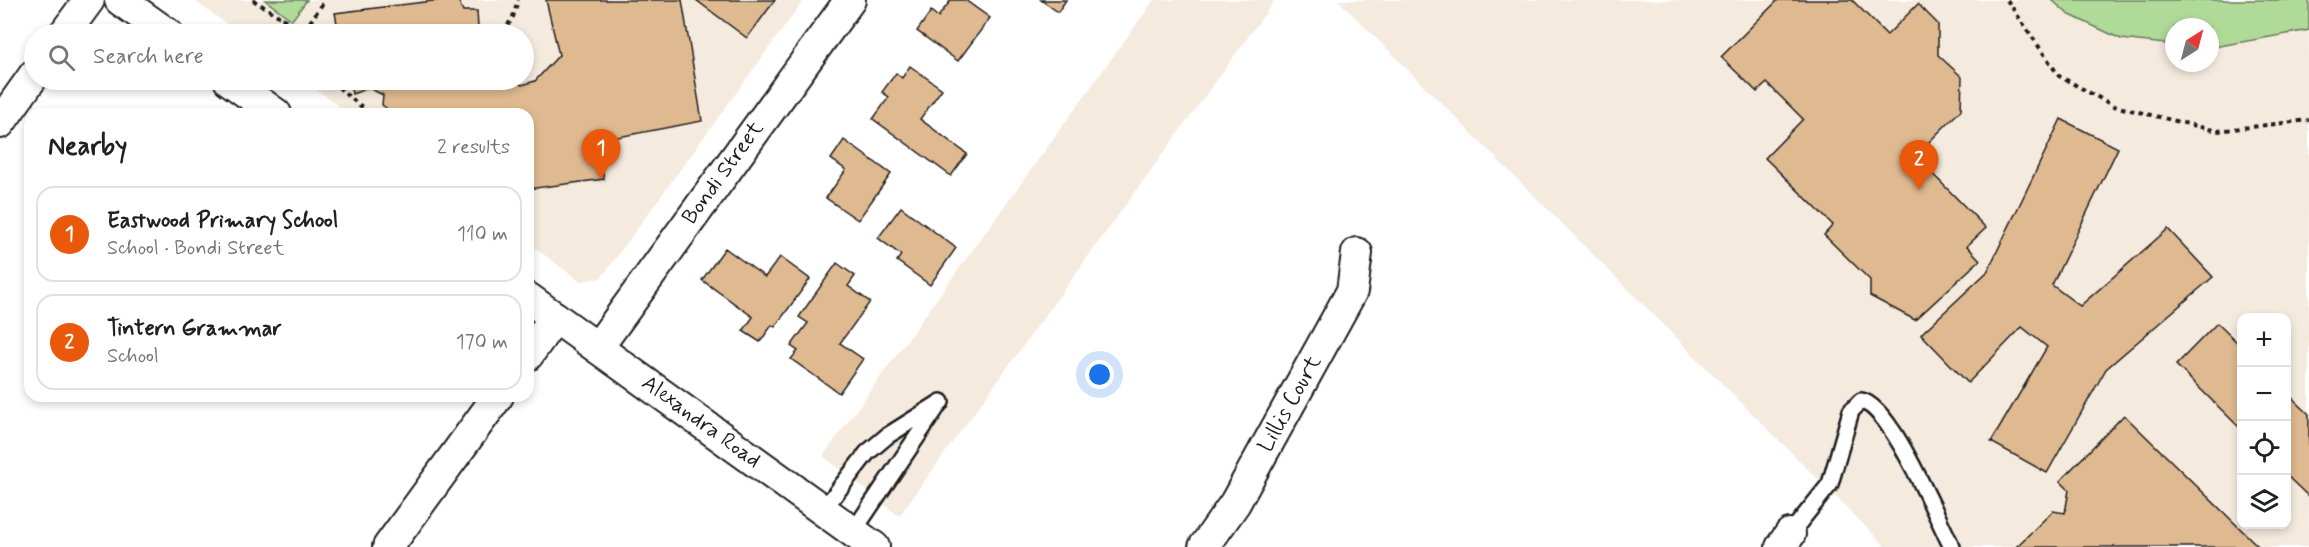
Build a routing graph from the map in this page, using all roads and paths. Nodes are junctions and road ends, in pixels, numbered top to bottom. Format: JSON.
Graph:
{"nodes":[{"id":1,"x":89,"y":0,"type":"edge"},
{"id":2,"x":120,"y":0,"type":"edge"},
{"id":3,"x":253,"y":0,"type":"edge"},
{"id":4,"x":325,"y":0,"type":"edge"},
{"id":5,"x":518,"y":0,"type":"edge"},
{"id":6,"x":850,"y":0,"type":"edge"},
{"id":7,"x":2007,"y":0,"type":"edge"},
{"id":8,"x":282,"y":18,"type":"junction"},
{"id":9,"x":71,"y":24,"type":"edge"},
{"id":10,"x":154,"y":24,"type":"edge"},
{"id":11,"x":287,"y":24,"type":"edge"},
{"id":12,"x":292,"y":24,"type":"edge"},
{"id":13,"x":309,"y":24,"type":"edge"},
{"id":14,"x":509,"y":24,"type":"edge"},
{"id":15,"x":24,"y":89,"type":"edge"},
{"id":16,"x":243,"y":90,"type":"edge"},
{"id":17,"x":341,"y":90,"type":"edge"},
{"id":18,"x":268,"y":108,"type":"edge"},
{"id":19,"x":364,"y":108,"type":"edge"},
{"id":20,"x":2309,"y":120,"type":"edge"},
{"id":21,"x":0,"y":123,"type":"edge"},
{"id":22,"x":1357,"y":253,"type":"dead end"},
{"id":23,"x":534,"y":302,"type":"edge"},
{"id":24,"x":555,"y":317,"type":"junction"},
{"id":25,"x":534,"y":347,"type":"edge"},
{"id":26,"x":598,"y":347,"type":"junction"},
{"id":27,"x":494,"y":402,"type":"edge"},
{"id":28,"x":823,"y":510,"type":"junction"},
{"id":29,"x":864,"y":539,"type":"edge"},
{"id":30,"x":1786,"y":540,"type":"edge"},
{"id":31,"x":388,"y":547,"type":"edge"},
{"id":32,"x":1204,"y":547,"type":"edge"},
{"id":33,"x":1952,"y":547,"type":"edge"}],
"edges":[{"from":1,"to":9,"type":"street"},
{"from":2,"to":10,"type":"street"},
{"from":3,"to":8,"type":"path"},
{"from":4,"to":13,"type":"path"},
{"from":5,"to":14,"type":"path"},
{"from":6,"to":26,"type":"street","name":"Bondi Street"},
{"from":7,"to":20,"type":"path"},
{"from":8,"to":11,"type":"path"},
{"from":8,"to":12,"type":"path"},
{"from":15,"to":21,"type":"street"},
{"from":16,"to":18,"type":"street"},
{"from":17,"to":19,"type":"path"},
{"from":22,"to":32,"type":"street","name":"Lillis Court"},
{"from":23,"to":24,"type":"street","name":"Alexandra Road"},
{"from":24,"to":25,"type":"street"},
{"from":24,"to":26,"type":"street","name":"Alexandra Road"},
{"from":26,"to":28,"type":"street","name":"Alexandra Road"},
{"from":27,"to":31,"type":"street"},
{"from":28,"to":29,"type":"street","name":"Alexandra Road"},
{"from":28,"to":29,"type":"lane"},
{"from":30,"to":33,"type":"lane"}]}
